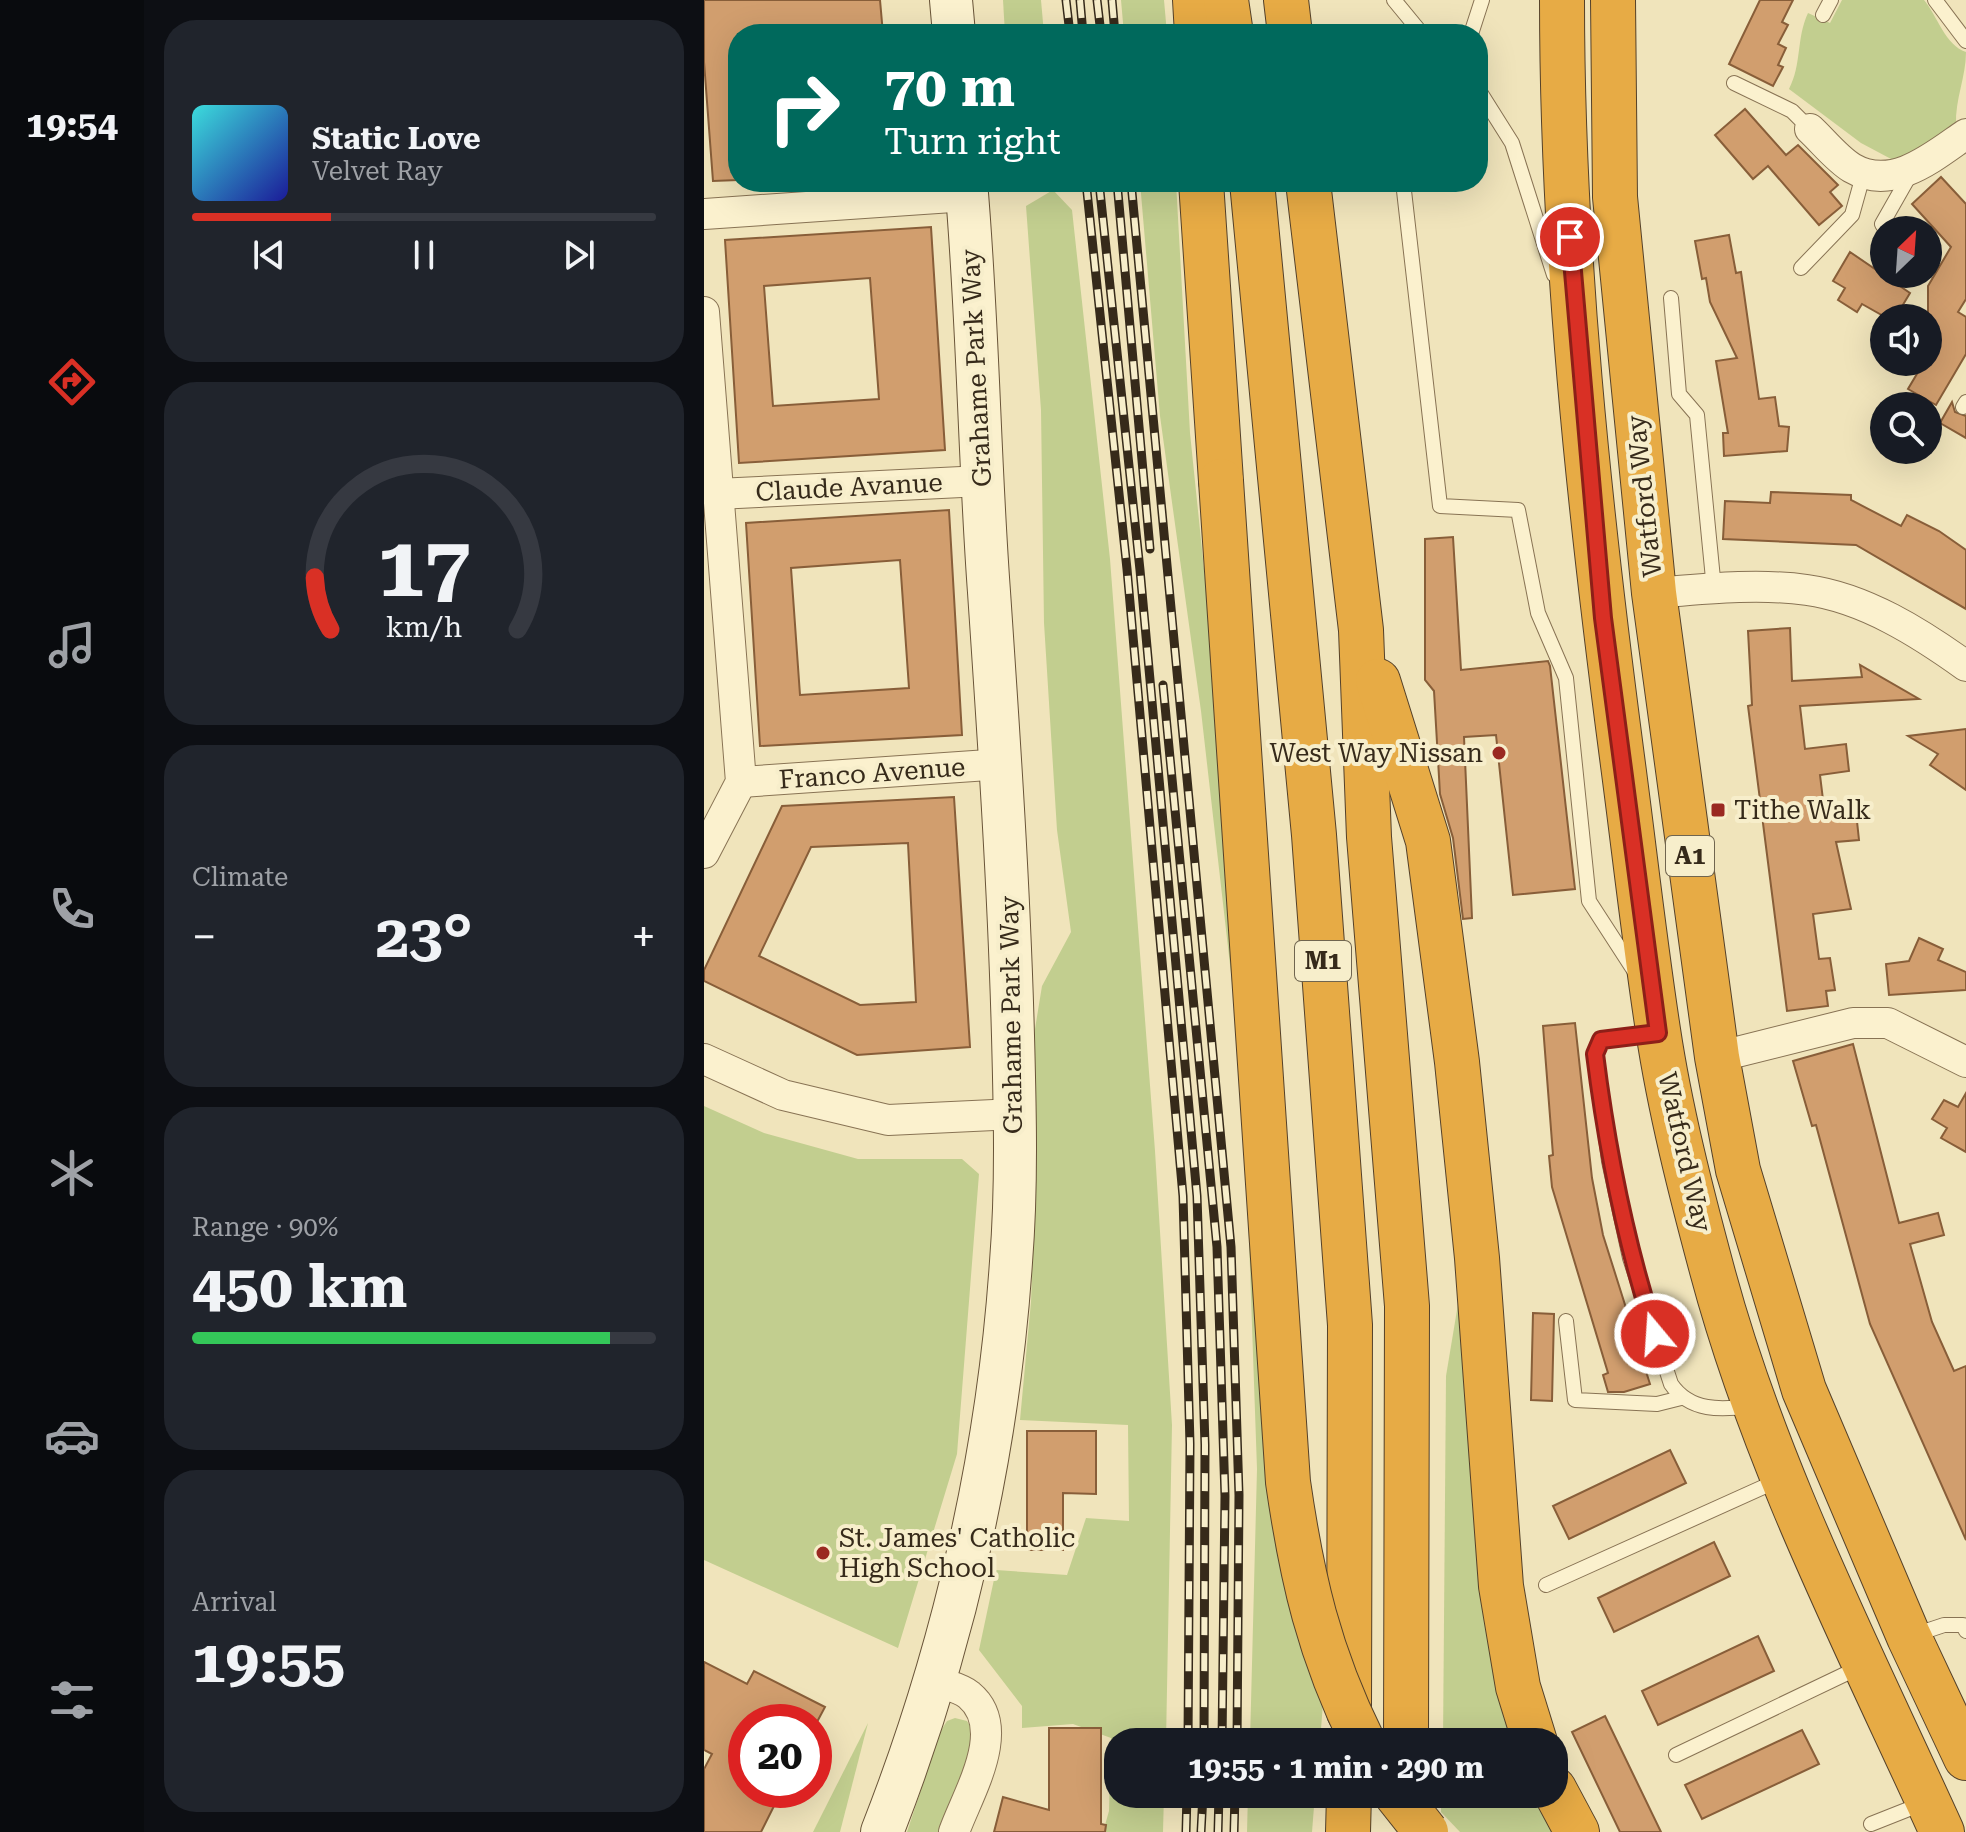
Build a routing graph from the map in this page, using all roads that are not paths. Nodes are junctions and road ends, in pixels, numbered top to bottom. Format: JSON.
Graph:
{"nodes":[{"id":1,"x":951,"y":0,"type":"edge"},
{"id":2,"x":1195,"y":0,"type":"edge"},
{"id":3,"x":1226,"y":0,"type":"edge"},
{"id":4,"x":1286,"y":0,"type":"edge"},
{"id":5,"x":1394,"y":0,"type":"edge"},
{"id":6,"x":1482,"y":0,"type":"edge"},
{"id":7,"x":1562,"y":0,"type":"edge"},
{"id":8,"x":1613,"y":0,"type":"edge"},
{"id":9,"x":1831,"y":0,"type":"edge"},
{"id":10,"x":1935,"y":0,"type":"edge"},
{"id":11,"x":1823,"y":15,"type":"dead end"},
{"id":12,"x":953,"y":24,"type":"edge"},
{"id":13,"x":1196,"y":24,"type":"edge"},
{"id":14,"x":1230,"y":24,"type":"edge"},
{"id":15,"x":1289,"y":24,"type":"edge"},
{"id":16,"x":1413,"y":24,"type":"edge"},
{"id":17,"x":1474,"y":24,"type":"edge"},
{"id":18,"x":1966,"y":41,"type":"edge"},
{"id":19,"x":1734,"y":83,"type":"dead end"},
{"id":20,"x":1488,"y":105,"type":"edge"},
{"id":21,"x":1810,"y":129,"type":"joint"},
{"id":22,"x":1966,"y":134,"type":"edge"},
{"id":23,"x":1913,"y":169,"type":"junction"},
{"id":24,"x":1865,"y":172,"type":"junction"},
{"id":25,"x":935,"y":192,"type":"edge"},
{"id":26,"x":967,"y":192,"type":"edge"},
{"id":27,"x":1202,"y":192,"type":"edge"},
{"id":28,"x":1253,"y":192,"type":"edge"},
{"id":29,"x":1309,"y":192,"type":"edge"},
{"id":30,"x":1404,"y":192,"type":"edge"},
{"id":31,"x":704,"y":214,"type":"edge"},
{"id":32,"x":1887,"y":216,"type":"edge"},
{"id":33,"x":1801,"y":268,"type":"dead end"},
{"id":34,"x":1671,"y":298,"type":"dead end"},
{"id":35,"x":704,"y":323,"type":"edge"},
{"id":36,"x":1577,"y":352,"type":"junction"},
{"id":37,"x":982,"y":481,"type":"junction"},
{"id":38,"x":717,"y":494,"type":"junction"},
{"id":39,"x":1714,"y":589,"type":"junction"},
{"id":40,"x":1654,"y":593,"type":"junction"},
{"id":41,"x":1361,"y":630,"type":"junction"},
{"id":42,"x":1966,"y":666,"type":"edge"},
{"id":43,"x":1003,"y":764,"type":"junction"},
{"id":44,"x":741,"y":782,"type":"junction"},
{"id":45,"x":704,"y":853,"type":"edge"},
{"id":46,"x":1656,"y":1018,"type":"junction"},
{"id":47,"x":1717,"y":1057,"type":"junction"},
{"id":48,"x":704,"y":1059,"type":"edge"},
{"id":49,"x":1966,"y":1062,"type":"edge"},
{"id":50,"x":1015,"y":1114,"type":"junction"},
{"id":51,"x":1566,"y":1321,"type":"dead end"},
{"id":52,"x":1681,"y":1398,"type":"junction"},
{"id":53,"x":1756,"y":1406,"type":"junction"},
{"id":54,"x":1784,"y":1478,"type":"junction"},
{"id":55,"x":1546,"y":1585,"type":"dead end"},
{"id":56,"x":1965,"y":1626,"type":"edge"},
{"id":57,"x":1909,"y":1637,"type":"junction"},
{"id":58,"x":1866,"y":1664,"type":"junction"},
{"id":59,"x":935,"y":1681,"type":"junction"},
{"id":60,"x":1349,"y":1728,"type":"edge"},
{"id":61,"x":1356,"y":1728,"type":"edge"},
{"id":62,"x":1406,"y":1728,"type":"edge"},
{"id":63,"x":1531,"y":1728,"type":"edge"},
{"id":64,"x":1676,"y":1755,"type":"dead end"},
{"id":65,"x":1966,"y":1758,"type":"edge"},
{"id":66,"x":1349,"y":1808,"type":"edge"},
{"id":67,"x":1404,"y":1808,"type":"edge"},
{"id":68,"x":1407,"y":1808,"type":"edge"},
{"id":69,"x":1564,"y":1808,"type":"edge"},
{"id":70,"x":1935,"y":1816,"type":"edge"},
{"id":71,"x":1871,"y":1824,"type":"dead end"},
{"id":72,"x":882,"y":1832,"type":"edge"},
{"id":73,"x":954,"y":1832,"type":"edge"},
{"id":74,"x":1348,"y":1832,"type":"edge"},
{"id":75,"x":1402,"y":1832,"type":"edge"},
{"id":76,"x":1426,"y":1832,"type":"edge"},
{"id":77,"x":1577,"y":1832,"type":"edge"}],
"edges":[{"from":1,"to":12,"type":"street"},
{"from":2,"to":13,"type":"highway"},
{"from":3,"to":14,"type":"highway"},
{"from":4,"to":15,"type":"highway"},
{"from":5,"to":16,"type":"lane"},
{"from":6,"to":17,"type":"lane"},
{"from":7,"to":36,"type":"highway","name":"Watford Way","number":"A1"},
{"from":8,"to":40,"type":"highway","name":"Watford Way","number":"A1"},
{"from":9,"to":11,"type":"lane"},
{"from":10,"to":18,"type":"lane"},
{"from":19,"to":21,"type":"lane"},
{"from":20,"to":36,"type":"lane"},
{"from":21,"to":24,"type":"street"},
{"from":22,"to":23,"type":"street"},
{"from":23,"to":24,"type":"street"},
{"from":23,"to":32,"type":"lane"},
{"from":24,"to":33,"type":"lane"},
{"from":25,"to":31,"type":"street"},
{"from":26,"to":37,"type":"street","name":"Grahame Park Way"},
{"from":27,"to":61,"type":"highway","bridge":true},
{"from":28,"to":60,"type":"highway","number":"M1"},
{"from":29,"to":41,"type":"highway","number":"M1"},
{"from":30,"to":46,"type":"lane"},
{"from":34,"to":39,"type":"lane"},
{"from":35,"to":38,"type":"street"},
{"from":36,"to":46,"type":"highway","name":"Watford Way","number":"A1"},
{"from":37,"to":38,"type":"street","name":"Claude Avanue"},
{"from":37,"to":43,"type":"street","name":"Grahame Park Way"},
{"from":38,"to":44,"type":"street"},
{"from":39,"to":40,"type":"street"},
{"from":39,"to":42,"type":"street"},
{"from":40,"to":47,"type":"highway","name":"Watford Way","number":"A1"},
{"from":41,"to":62,"type":"highway","number":"M1"},
{"from":41,"to":63,"type":"highway","number":"M1"},
{"from":43,"to":44,"type":"street","name":"Franco Avenue"},
{"from":43,"to":50,"type":"street","name":"Grahame Park Way"},
{"from":44,"to":45,"type":"street"},
{"from":46,"to":52,"type":"lane"},
{"from":46,"to":53,"type":"highway","name":"Watford Way","number":"A1"},
{"from":47,"to":49,"type":"street"},
{"from":47,"to":57,"type":"highway","name":"Watford Way","number":"A1"},
{"from":48,"to":50,"type":"street"},
{"from":50,"to":59,"type":"street","name":"Grahame Park Way"},
{"from":51,"to":52,"type":"lane"},
{"from":52,"to":53,"type":"lane"},
{"from":53,"to":54,"type":"highway","name":"Watford Way","number":"A1"},
{"from":54,"to":55,"type":"lane"},
{"from":54,"to":58,"type":"highway","name":"Watford Way","number":"A1"},
{"from":56,"to":57,"type":"lane"},
{"from":57,"to":65,"type":"highway","name":"Watford Way","number":"A1"},
{"from":58,"to":64,"type":"lane"},
{"from":58,"to":70,"type":"highway","name":"Watford Way","number":"A1"},
{"from":59,"to":72,"type":"street","name":"Grahame Park Way"},
{"from":59,"to":73,"type":"street"},
{"from":66,"to":74,"type":"highway"},
{"from":67,"to":75,"type":"highway"},
{"from":68,"to":76,"type":"highway","bridge":true},
{"from":69,"to":77,"type":"highway"},
{"from":70,"to":71,"type":"lane"}]}
